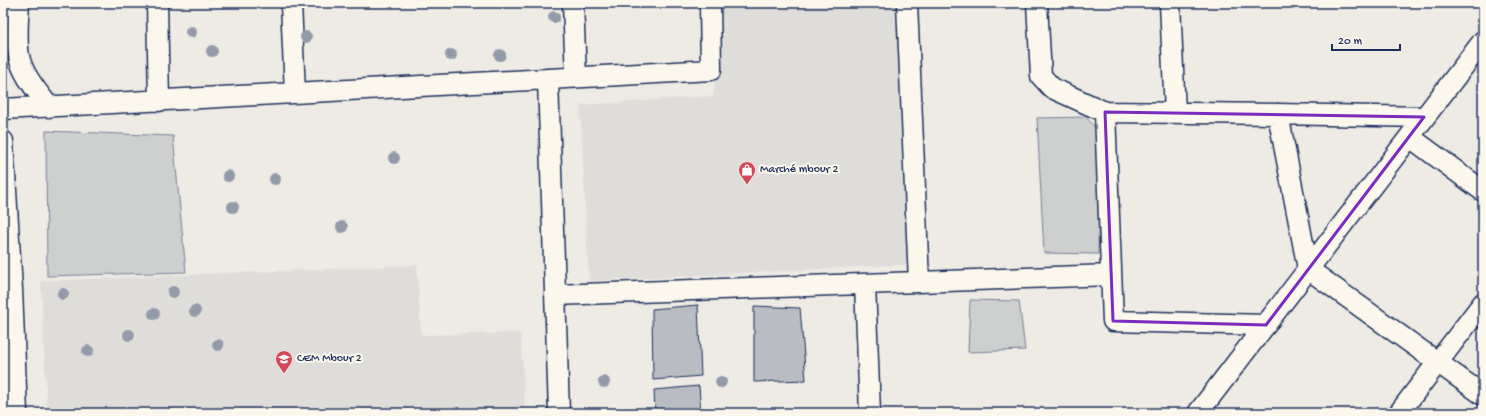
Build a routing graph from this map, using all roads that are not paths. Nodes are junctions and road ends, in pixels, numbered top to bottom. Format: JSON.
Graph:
{"nodes":[{"id":1,"x":19,"y":3,"type":"edge"},
{"id":2,"x":157,"y":3,"type":"edge"},
{"id":3,"x":291,"y":3,"type":"edge"},
{"id":4,"x":573,"y":3,"type":"edge"},
{"id":5,"x":710,"y":3,"type":"edge"},
{"id":6,"x":907,"y":3,"type":"edge"},
{"id":7,"x":1037,"y":3,"type":"edge"},
{"id":8,"x":1170,"y":3,"type":"edge"},
{"id":9,"x":1483,"y":41,"type":"edge"},
{"id":10,"x":576,"y":77,"type":"junction"},
{"id":11,"x":548,"y":79,"type":"junction"},
{"id":12,"x":295,"y":93,"type":"junction"},
{"id":13,"x":159,"y":100,"type":"junction"},
{"id":14,"x":48,"y":106,"type":"junction"},
{"id":15,"x":3,"y":109,"type":"edge"},
{"id":16,"x":1105,"y":112,"type":"junction"},
{"id":17,"x":1175,"y":113,"type":"junction"},
{"id":18,"x":1278,"y":114,"type":"junction"},
{"id":19,"x":1424,"y":117,"type":"junction"},
{"id":20,"x":1410,"y":137,"type":"junction"},
{"id":21,"x":3,"y":142,"type":"edge"},
{"id":22,"x":4,"y":174,"type":"edge"},
{"id":23,"x":1483,"y":191,"type":"edge"},
{"id":24,"x":1308,"y":269,"type":"junction"},
{"id":25,"x":1111,"y":275,"type":"junction"},
{"id":26,"x":918,"y":282,"type":"junction"},
{"id":27,"x":866,"y":284,"type":"junction"},
{"id":28,"x":8,"y":289,"type":"edge"},
{"id":29,"x":555,"y":295,"type":"junction"},
{"id":30,"x":1483,"y":303,"type":"edge"},
{"id":31,"x":1266,"y":325,"type":"junction"},
{"id":32,"x":1438,"y":361,"type":"junction"},
{"id":33,"x":1483,"y":395,"type":"edge"},
{"id":34,"x":12,"y":413,"type":"edge"},
{"id":35,"x":559,"y":413,"type":"edge"},
{"id":36,"x":870,"y":413,"type":"edge"},
{"id":37,"x":1198,"y":413,"type":"edge"},
{"id":38,"x":1399,"y":413,"type":"edge"}],
"edges":[{"from":1,"to":14,"type":"street"},
{"from":2,"to":13,"type":"street"},
{"from":3,"to":12,"type":"street"},
{"from":4,"to":10,"type":"street"},
{"from":5,"to":10,"type":"street"},
{"from":6,"to":26,"type":"street"},
{"from":7,"to":16,"type":"street"},
{"from":8,"to":17,"type":"street"},
{"from":9,"to":19,"type":"street"},
{"from":10,"to":11,"type":"street"},
{"from":11,"to":12,"type":"street"},
{"from":11,"to":29,"type":"street"},
{"from":12,"to":13,"type":"street"},
{"from":13,"to":14,"type":"street"},
{"from":14,"to":15,"type":"street"},
{"from":16,"to":17,"type":"street"},
{"from":16,"to":25,"type":"street"},
{"from":17,"to":18,"type":"street"},
{"from":18,"to":19,"type":"street"},
{"from":18,"to":24,"type":"street"},
{"from":19,"to":20,"type":"street"},
{"from":20,"to":23,"type":"street"},
{"from":20,"to":24,"type":"street"},
{"from":21,"to":22,"type":"street"},
{"from":22,"to":28,"type":"street"},
{"from":24,"to":31,"type":"street"},
{"from":24,"to":32,"type":"street"},
{"from":25,"to":26,"type":"street"},
{"from":25,"to":31,"type":"street"},
{"from":26,"to":27,"type":"street"},
{"from":27,"to":29,"type":"street"},
{"from":27,"to":36,"type":"street"},
{"from":28,"to":34,"type":"street"},
{"from":29,"to":35,"type":"street"},
{"from":30,"to":32,"type":"street"},
{"from":31,"to":37,"type":"street"},
{"from":32,"to":33,"type":"street"},
{"from":32,"to":38,"type":"street"}]}
